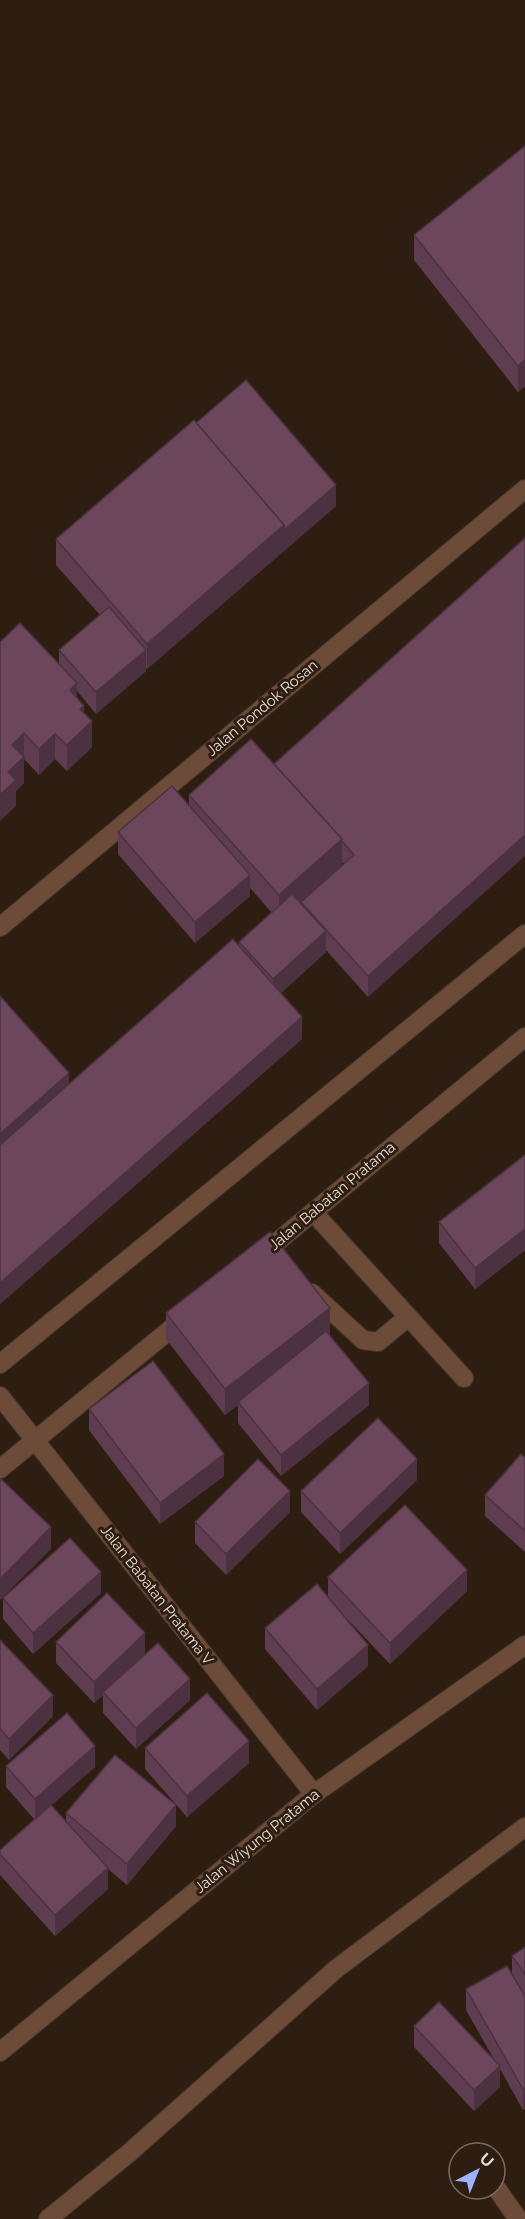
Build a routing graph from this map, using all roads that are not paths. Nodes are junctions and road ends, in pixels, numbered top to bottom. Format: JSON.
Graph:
{"nodes":[{"id":1,"x":525,"y":489,"type":"edge"},
{"id":2,"x":0,"y":927,"type":"edge"},
{"id":3,"x":525,"y":934,"type":"edge"},
{"id":4,"x":525,"y":1037,"type":"edge"},
{"id":5,"x":313,"y":1212,"type":"junction"},
{"id":6,"x":248,"y":1266,"type":"edge"},
{"id":7,"x":302,"y":1283,"type":"edge"},
{"id":8,"x":193,"y":1311,"type":"edge"},
{"id":9,"x":408,"y":1317,"type":"junction"},
{"id":10,"x":0,"y":1364,"type":"edge"},
{"id":11,"x":464,"y":1378,"type":"dead end"},
{"id":12,"x":0,"y":1396,"type":"edge"},
{"id":13,"x":35,"y":1440,"type":"junction"},
{"id":14,"x":0,"y":1469,"type":"edge"},
{"id":15,"x":525,"y":1645,"type":"edge"},
{"id":16,"x":314,"y":1794,"type":"junction"},
{"id":17,"x":525,"y":1827,"type":"edge"},
{"id":18,"x":0,"y":2052,"type":"edge"},
{"id":19,"x":505,"y":2201,"type":"edge"},
{"id":20,"x":48,"y":2219,"type":"edge"},
{"id":21,"x":518,"y":2219,"type":"edge"}],
"edges":[{"from":1,"to":2,"type":"street","name":"Jalan Pondok Rosan"},
{"from":3,"to":10,"type":"street"},
{"from":4,"to":5,"type":"street","name":"Jalan Babatan Pratama"},
{"from":5,"to":6,"type":"street","name":"Jalan Babatan Pratama"},
{"from":5,"to":9,"type":"street"},
{"from":7,"to":9,"type":"street"},
{"from":8,"to":13,"type":"street"},
{"from":9,"to":11,"type":"street"},
{"from":12,"to":13,"type":"street","name":"Jalan Babatan Pratama V"},
{"from":13,"to":14,"type":"street"},
{"from":13,"to":16,"type":"street","name":"Jalan Babatan Pratama V"},
{"from":15,"to":16,"type":"street","name":"Jalan Wiyung Pratama"},
{"from":16,"to":18,"type":"street","name":"Jalan Wiyung Pratama"},
{"from":17,"to":20,"type":"street"},
{"from":19,"to":21,"type":"street"}]}
